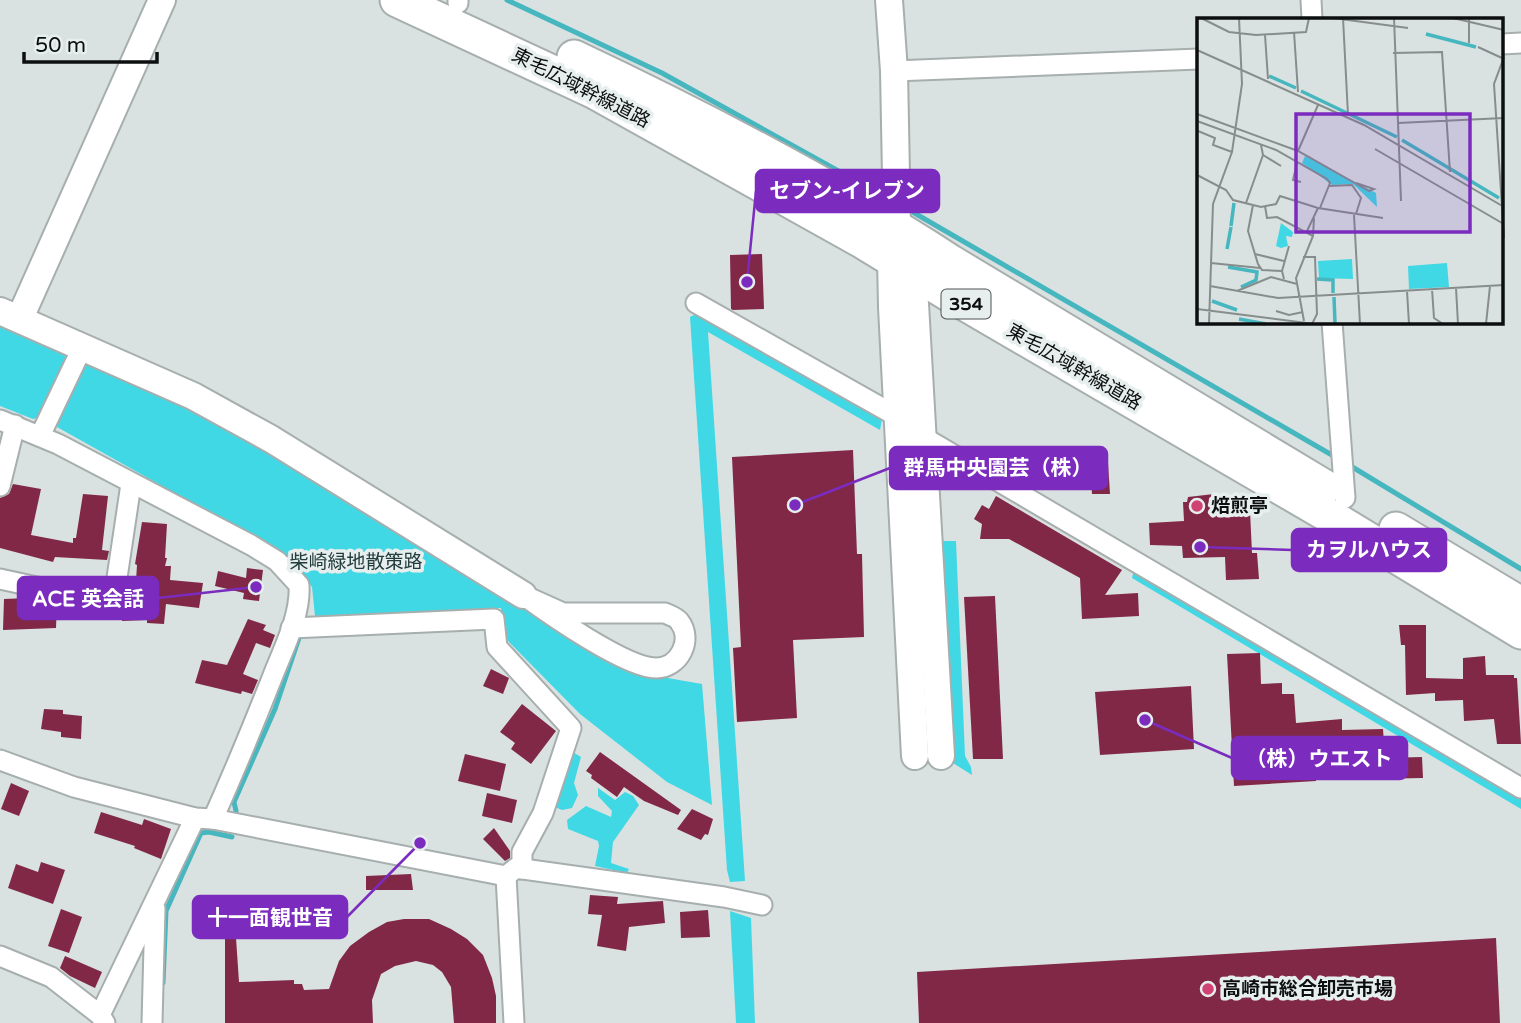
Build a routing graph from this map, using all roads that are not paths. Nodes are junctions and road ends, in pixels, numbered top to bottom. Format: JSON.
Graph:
{"nodes":[{"id":1,"x":162,"y":0,"type":"edge"},
{"id":2,"x":397,"y":0,"type":"edge"},
{"id":3,"x":889,"y":0,"type":"edge"},
{"id":4,"x":1311,"y":0,"type":"edge"},
{"id":5,"x":456,"y":1,"type":"edge"},
{"id":6,"x":1312,"y":18,"type":"edge"},
{"id":7,"x":1197,"y":59,"type":"edge"},
{"id":8,"x":894,"y":71,"type":"junction"},
{"id":9,"x":900,"y":252,"type":"junction"},
{"id":10,"x":696,"y":303,"type":"dead end"},
{"id":11,"x":10,"y":314,"type":"edge"},
{"id":12,"x":1332,"y":324,"type":"edge"},
{"id":13,"x":83,"y":346,"type":"junction"},
{"id":14,"x":898,"y":417,"type":"junction"},
{"id":15,"x":8,"y":422,"type":"edge"},
{"id":16,"x":40,"y":436,"type":"junction"},
{"id":17,"x":923,"y":437,"type":"junction"},
{"id":18,"x":131,"y":484,"type":"junction"},
{"id":19,"x":0,"y":486,"type":"edge"},
{"id":20,"x":1345,"y":498,"type":"junction"},
{"id":21,"x":0,"y":579,"type":"edge"},
{"id":22,"x":46,"y":589,"type":"dead end"},
{"id":23,"x":116,"y":591,"type":"dead end"},
{"id":24,"x":523,"y":595,"type":"junction"},
{"id":25,"x":1521,"y":604,"type":"edge"},
{"id":26,"x":291,"y":628,"type":"junction"},
{"id":27,"x":1521,"y":632,"type":"edge"},
{"id":28,"x":0,"y":760,"type":"edge"},
{"id":29,"x":1521,"y":788,"type":"edge"},
{"id":30,"x":204,"y":818,"type":"junction"},
{"id":31,"x":514,"y":872,"type":"junction"},
{"id":32,"x":156,"y":901,"type":"junction"},
{"id":33,"x":762,"y":905,"type":"dead end"},
{"id":34,"x":0,"y":956,"type":"edge"},
{"id":35,"x":103,"y":1019,"type":"edge"},
{"id":36,"x":152,"y":1023,"type":"edge"},
{"id":37,"x":514,"y":1023,"type":"edge"}],
"edges":[{"from":1,"to":11,"type":"street"},
{"from":2,"to":9,"type":"highway","name":"東毛広域幹線道路","number":"354"},
{"from":3,"to":8,"type":"street"},
{"from":4,"to":6,"type":"street"},
{"from":5,"to":9,"type":"highway","name":"東毛広域幹線道路","number":"354"},
{"from":7,"to":8,"type":"street"},
{"from":8,"to":9,"type":"street"},
{"from":9,"to":14,"type":"street"},
{"from":9,"to":17,"type":"street"},
{"from":9,"to":20,"type":"highway","name":"東毛広域幹線道路","number":"354"},
{"from":9,"to":27,"type":"highway","name":"東毛広域幹線道路","number":"354"},
{"from":10,"to":14,"type":"street"},
{"from":11,"to":13,"type":"street"},
{"from":12,"to":20,"type":"street"},
{"from":13,"to":16,"type":"street"},
{"from":13,"to":24,"type":"street"},
{"from":14,"to":17,"type":"street"},
{"from":14,"to":17,"type":"street"},
{"from":15,"to":16,"type":"street"},
{"from":15,"to":19,"type":"street"},
{"from":16,"to":18,"type":"street"},
{"from":17,"to":29,"type":"street"},
{"from":18,"to":23,"type":"street"},
{"from":18,"to":26,"type":"street"},
{"from":20,"to":25,"type":"highway","name":"東毛広域幹線道路","number":"354"},
{"from":21,"to":22,"type":"street"},
{"from":24,"to":24,"type":"street"},
{"from":26,"to":30,"type":"street"},
{"from":26,"to":31,"type":"street"},
{"from":28,"to":30,"type":"street"},
{"from":30,"to":31,"type":"street"},
{"from":30,"to":32,"type":"street"},
{"from":31,"to":33,"type":"street"},
{"from":31,"to":37,"type":"street"},
{"from":32,"to":35,"type":"street"},
{"from":32,"to":36,"type":"street"},
{"from":34,"to":35,"type":"street"}]}
